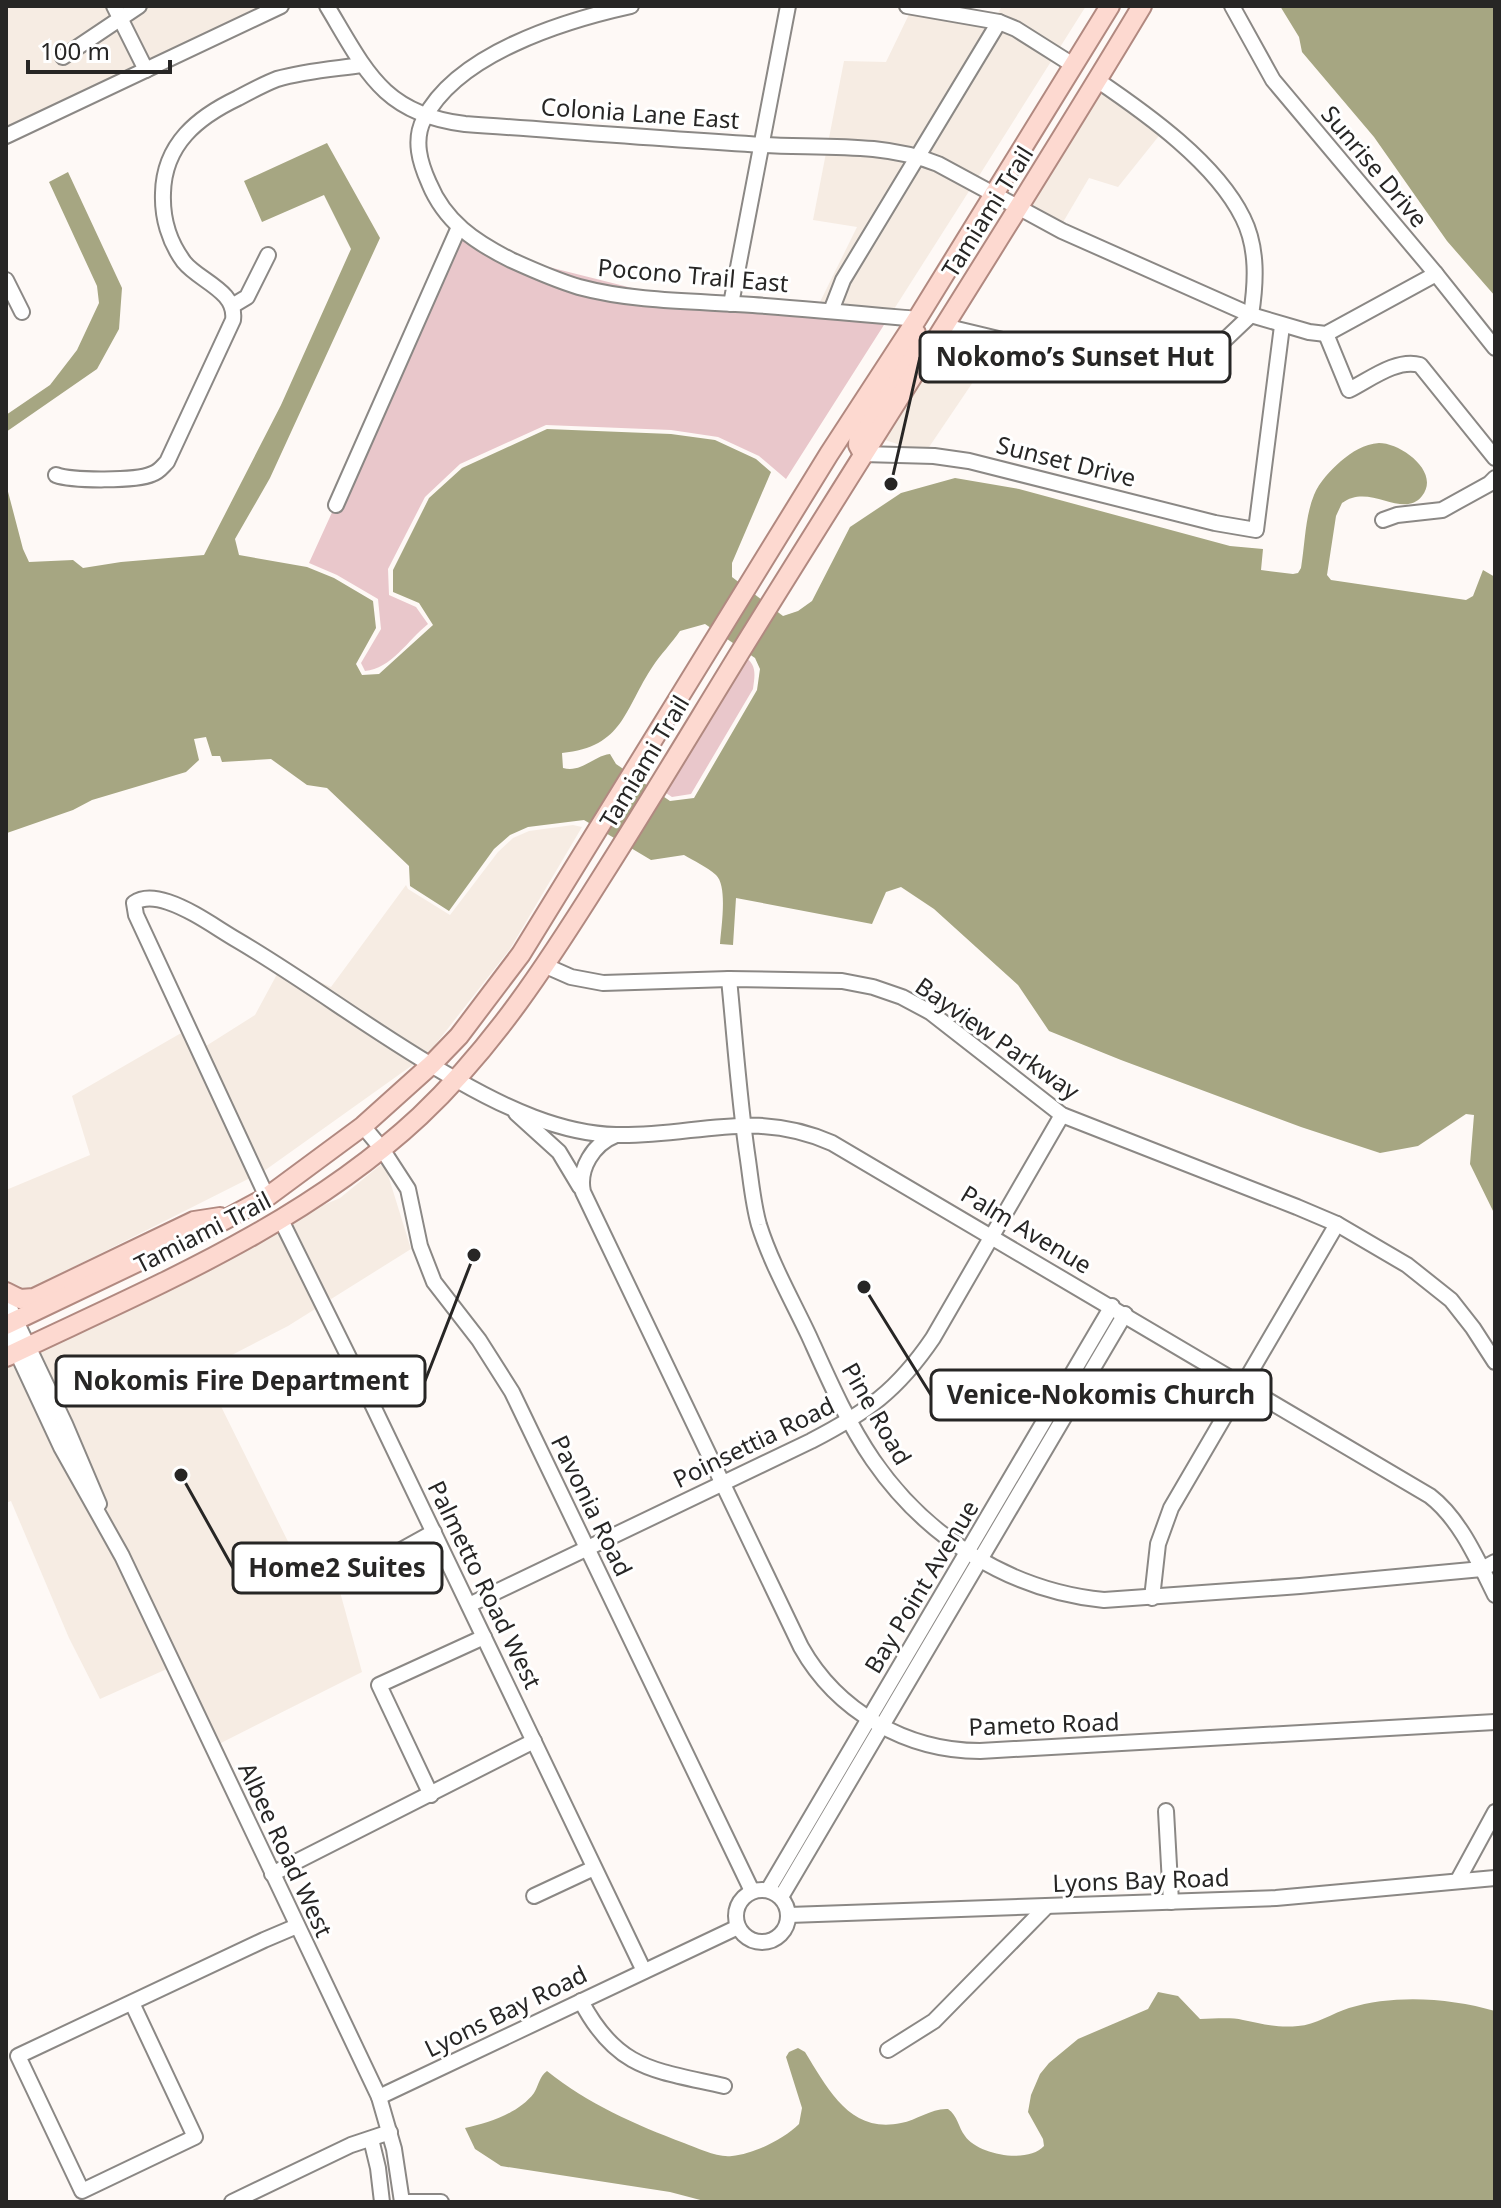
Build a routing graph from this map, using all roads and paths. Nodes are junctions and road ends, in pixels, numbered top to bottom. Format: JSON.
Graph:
{"nodes":[{"id":1,"x":139,"y":6,"type":"edge"},
{"id":2,"x":281,"y":6,"type":"edge"},
{"id":3,"x":327,"y":6,"type":"edge"},
{"id":4,"x":631,"y":6,"type":"edge"},
{"id":5,"x":788,"y":6,"type":"edge"},
{"id":6,"x":907,"y":6,"type":"edge"},
{"id":7,"x":1110,"y":6,"type":"edge"},
{"id":8,"x":1142,"y":6,"type":"edge"},
{"id":9,"x":1232,"y":6,"type":"edge"},
{"id":10,"x":118,"y":12,"type":"edge"},
{"id":11,"x":999,"y":22,"type":"junction"},
{"id":12,"x":63,"y":57,"type":"dead end"},
{"id":13,"x":362,"y":65,"type":"junction"},
{"id":14,"x":1073,"y":65,"type":"junction"},
{"id":15,"x":146,"y":70,"type":"junction"},
{"id":16,"x":1097,"y":80,"type":"junction"},
{"id":17,"x":425,"y":116,"type":"junction"},
{"id":18,"x":6,"y":136,"type":"edge"},
{"id":19,"x":761,"y":145,"type":"junction"},
{"id":20,"x":918,"y":156,"type":"junction"},
{"id":21,"x":994,"y":194,"type":"junction"},
{"id":22,"x":1020,"y":208,"type":"junction"},
{"id":23,"x":459,"y":227,"type":"junction"},
{"id":24,"x":268,"y":255,"type":"dead end"},
{"id":25,"x":1436,"y":274,"type":"junction"},
{"id":26,"x":6,"y":280,"type":"edge"},
{"id":27,"x":731,"y":304,"type":"junction"},
{"id":28,"x":232,"y":306,"type":"junction"},
{"id":29,"x":831,"y":311,"type":"junction"},
{"id":30,"x":22,"y":312,"type":"dead end"},
{"id":31,"x":1251,"y":315,"type":"junction"},
{"id":32,"x":917,"y":319,"type":"junction"},
{"id":33,"x":944,"y":326,"type":"junction"},
{"id":34,"x":1282,"y":326,"type":"junction"},
{"id":35,"x":1326,"y":334,"type":"junction"},
{"id":36,"x":1495,"y":348,"type":"edge"},
{"id":37,"x":863,"y":454,"type":"junction"},
{"id":38,"x":1495,"y":458,"type":"edge"},
{"id":39,"x":56,"y":475,"type":"dead end"},
{"id":40,"x":1495,"y":478,"type":"edge"},
{"id":41,"x":336,"y":505,"type":"dead end"},
{"id":42,"x":1383,"y":520,"type":"dead end"},
{"id":43,"x":598,"y":831,"type":"junction"},
{"id":44,"x":546,"y":966,"type":"junction"},
{"id":45,"x":729,"y":979,"type":"junction"},
{"id":46,"x":432,"y":1064,"type":"junction"},
{"id":47,"x":456,"y":1080,"type":"junction"},
{"id":48,"x":510,"y":1107,"type":"junction"},
{"id":49,"x":1062,"y":1115,"type":"junction"},
{"id":50,"x":742,"y":1124,"type":"junction"},
{"id":51,"x":363,"y":1126,"type":"junction"},
{"id":52,"x":616,"y":1135,"type":"junction"},
{"id":53,"x":382,"y":1149,"type":"junction"},
{"id":54,"x":583,"y":1192,"type":"junction"},
{"id":55,"x":267,"y":1197,"type":"junction"},
{"id":56,"x":234,"y":1215,"type":"junction"},
{"id":57,"x":281,"y":1220,"type":"junction"},
{"id":58,"x":1337,"y":1224,"type":"junction"},
{"id":59,"x":993,"y":1236,"type":"junction"},
{"id":60,"x":6,"y":1292,"type":"edge"},
{"id":61,"x":6,"y":1300,"type":"edge"},
{"id":62,"x":1118,"y":1310,"type":"junction"},
{"id":63,"x":9,"y":1325,"type":"edge"},
{"id":64,"x":17,"y":1352,"type":"edge"},
{"id":65,"x":1495,"y":1362,"type":"edge"},
{"id":66,"x":1243,"y":1384,"type":"junction"},
{"id":67,"x":850,"y":1421,"type":"junction"},
{"id":68,"x":722,"y":1483,"type":"junction"},
{"id":69,"x":434,"y":1532,"type":"junction"},
{"id":70,"x":586,"y":1549,"type":"junction"},
{"id":71,"x":974,"y":1557,"type":"junction"},
{"id":72,"x":1488,"y":1566,"type":"edge"},
{"id":73,"x":340,"y":1584,"type":"dead end"},
{"id":74,"x":1495,"y":1595,"type":"edge"},
{"id":75,"x":1152,"y":1598,"type":"junction"},
{"id":76,"x":469,"y":1605,"type":"junction"},
{"id":77,"x":484,"y":1637,"type":"junction"},
{"id":78,"x":876,"y":1722,"type":"junction"},
{"id":79,"x":1495,"y":1722,"type":"edge"},
{"id":80,"x":534,"y":1741,"type":"junction"},
{"id":81,"x":431,"y":1795,"type":"junction"},
{"id":82,"x":1166,"y":1811,"type":"dead end"},
{"id":83,"x":1495,"y":1812,"type":"edge"},
{"id":84,"x":594,"y":1868,"type":"junction"},
{"id":85,"x":272,"y":1874,"type":"junction"},
{"id":86,"x":1495,"y":1878,"type":"edge"},
{"id":87,"x":1458,"y":1880,"type":"junction"},
{"id":88,"x":752,"y":1891,"type":"junction"},
{"id":89,"x":775,"y":1894,"type":"junction"},
{"id":90,"x":534,"y":1896,"type":"dead end"},
{"id":91,"x":1171,"y":1902,"type":"junction"},
{"id":92,"x":1046,"y":1907,"type":"junction"},
{"id":93,"x":789,"y":1915,"type":"junction"},
{"id":94,"x":297,"y":1926,"type":"junction"},
{"id":95,"x":738,"y":1927,"type":"junction"},
{"id":96,"x":644,"y":1971,"type":"junction"},
{"id":97,"x":581,"y":2001,"type":"junction"},
{"id":98,"x":132,"y":2003,"type":"junction"},
{"id":99,"x":888,"y":2050,"type":"dead end"},
{"id":100,"x":724,"y":2086,"type":"dead end"},
{"id":101,"x":379,"y":2097,"type":"junction"},
{"id":102,"x":390,"y":2132,"type":"junction"},
{"id":103,"x":371,"y":2139,"type":"junction"},
{"id":104,"x":232,"y":2202,"type":"edge"},
{"id":105,"x":382,"y":2202,"type":"edge"},
{"id":106,"x":404,"y":2202,"type":"edge"},
{"id":107,"x":441,"y":2202,"type":"edge"}],
"edges":[{"from":1,"to":10,"type":"street"},
{"from":2,"to":15,"type":"street"},
{"from":3,"to":13,"type":"street","name":"Colonia Lane East"},
{"from":4,"to":17,"type":"street"},
{"from":5,"to":19,"type":"street"},
{"from":6,"to":11,"type":"street"},
{"from":7,"to":14,"type":"main road","name":"Tamiami Trail"},
{"from":8,"to":16,"type":"main road","name":"Tamiami Trail"},
{"from":9,"to":25,"type":"street","name":"Sunrise Drive"},
{"from":10,"to":12,"type":"street"},
{"from":10,"to":15,"type":"street"},
{"from":11,"to":14,"type":"street"},
{"from":11,"to":20,"type":"street"},
{"from":13,"to":17,"type":"street","name":"Colonia Lane East"},
{"from":13,"to":28,"type":"street"},
{"from":14,"to":21,"type":"main road","name":"Tamiami Trail"},
{"from":15,"to":18,"type":"street"},
{"from":16,"to":22,"type":"main road","name":"Tamiami Trail"},
{"from":16,"to":31,"type":"street"},
{"from":17,"to":19,"type":"street","name":"Colonia Lane East"},
{"from":17,"to":23,"type":"street","name":"Pocono Trail East"},
{"from":19,"to":20,"type":"street","name":"Colonia Lane East"},
{"from":19,"to":27,"type":"street"},
{"from":20,"to":21,"type":"street","name":"Colonia Lane East"},
{"from":20,"to":29,"type":"street"},
{"from":21,"to":22,"type":"street","name":"Colonia Lane East"},
{"from":21,"to":32,"type":"main road","name":"Tamiami Trail"},
{"from":22,"to":31,"type":"street","name":"Colonia Lane East"},
{"from":22,"to":33,"type":"main road","name":"Tamiami Trail"},
{"from":23,"to":27,"type":"street","name":"Pocono Trail East"},
{"from":23,"to":41,"type":"street"},
{"from":24,"to":28,"type":"street"},
{"from":25,"to":35,"type":"street"},
{"from":25,"to":36,"type":"street","name":"Sunrise Drive"},
{"from":26,"to":30,"type":"street"},
{"from":27,"to":29,"type":"street","name":"Pocono Trail East"},
{"from":28,"to":39,"type":"street"},
{"from":29,"to":32,"type":"street","name":"Pocono Trail East"},
{"from":31,"to":33,"type":"street"},
{"from":31,"to":34,"type":"street","name":"Colonia Lane East"},
{"from":32,"to":37,"type":"main road"},
{"from":32,"to":43,"type":"main road","name":"Tamiami Trail"},
{"from":33,"to":37,"type":"main road","name":"Tamiami Trail"},
{"from":34,"to":35,"type":"street","name":"Colonia Lane East"},
{"from":34,"to":37,"type":"street","name":"Sunset Drive"},
{"from":35,"to":38,"type":"street"},
{"from":37,"to":44,"type":"main road","name":"Tamiami Trail"},
{"from":40,"to":42,"type":"street"},
{"from":43,"to":44,"type":"main road"},
{"from":43,"to":46,"type":"main road","name":"Tamiami Trail"},
{"from":44,"to":45,"type":"street","name":"Bayview Parkway"},
{"from":44,"to":47,"type":"main road","name":"Tamiami Trail"},
{"from":45,"to":49,"type":"street","name":"Bayview Parkway"},
{"from":45,"to":50,"type":"street","name":"Pine Road"},
{"from":46,"to":47,"type":"street","name":"Palm Avenue"},
{"from":46,"to":51,"type":"main road","name":"Tamiami Trail"},
{"from":46,"to":55,"type":"street","name":"Palm Avenue"},
{"from":47,"to":48,"type":"street","name":"Palm Avenue"},
{"from":47,"to":53,"type":"main road","name":"Tamiami Trail"},
{"from":48,"to":52,"type":"street","name":"Palm Avenue"},
{"from":48,"to":54,"type":"street","name":"Pameto Road"},
{"from":49,"to":58,"type":"street","name":"Bayview Parkway"},
{"from":49,"to":59,"type":"street","name":"Poinsettia Road"},
{"from":50,"to":52,"type":"street","name":"Palm Avenue"},
{"from":50,"to":59,"type":"street","name":"Palm Avenue"},
{"from":50,"to":67,"type":"street","name":"Pine Road"},
{"from":51,"to":53,"type":"street","name":"Pavonia Road"},
{"from":51,"to":55,"type":"main road","name":"Tamiami Trail"},
{"from":52,"to":54,"type":"street"},
{"from":53,"to":57,"type":"main road","name":"Tamiami Trail"},
{"from":53,"to":70,"type":"street","name":"Pavonia Road"},
{"from":54,"to":68,"type":"street","name":"Pameto Road"},
{"from":55,"to":56,"type":"main road","name":"Tamiami Trail"},
{"from":56,"to":60,"type":"main road"},
{"from":56,"to":63,"type":"main road","name":"Tamiami Trail"},
{"from":57,"to":64,"type":"main road","name":"Tamiami Trail"},
{"from":57,"to":69,"type":"street","name":"Palmetto Road West"},
{"from":58,"to":65,"type":"street","name":"Bayview Parkway"},
{"from":58,"to":66,"type":"street"},
{"from":59,"to":62,"type":"street","name":"Palm Avenue"},
{"from":59,"to":67,"type":"street","name":"Poinsettia Road"},
{"from":61,"to":63,"type":"street","name":"Albee Road West"},
{"from":62,"to":66,"type":"street","name":"Palm Avenue"},
{"from":62,"to":71,"type":"street","name":"Bay Point Avenue"},
{"from":63,"to":64,"type":"street","name":"Albee Road West"},
{"from":64,"to":85,"type":"street","name":"Albee Road West"},
{"from":66,"to":72,"type":"street","name":"Palm Avenue"},
{"from":66,"to":75,"type":"street"},
{"from":67,"to":68,"type":"street","name":"Poinsettia Road"},
{"from":67,"to":71,"type":"street","name":"Pine Road"},
{"from":68,"to":70,"type":"street","name":"Poinsettia Road"},
{"from":68,"to":78,"type":"street","name":"Pameto Road"},
{"from":69,"to":73,"type":"street"},
{"from":69,"to":76,"type":"street","name":"Palmetto Road West"},
{"from":70,"to":76,"type":"street","name":"Poinsettia Road"},
{"from":70,"to":88,"type":"street","name":"Pavonia Road"},
{"from":71,"to":75,"type":"street","name":"Pine Road"},
{"from":71,"to":78,"type":"street","name":"Bay Point Avenue"},
{"from":72,"to":74,"type":"street","name":"Palm Avenue"},
{"from":72,"to":75,"type":"street","name":"Pine Road"},
{"from":76,"to":77,"type":"street","name":"Palmetto Road West"},
{"from":77,"to":80,"type":"street","name":"Palmetto Road West"},
{"from":77,"to":81,"type":"street"},
{"from":78,"to":79,"type":"street","name":"Pameto Road"},
{"from":78,"to":89,"type":"street","name":"Bay Point Avenue"},
{"from":80,"to":81,"type":"street"},
{"from":80,"to":84,"type":"street","name":"Palmetto Road West"},
{"from":81,"to":85,"type":"street"},
{"from":82,"to":91,"type":"street"},
{"from":83,"to":87,"type":"street"},
{"from":84,"to":90,"type":"street"},
{"from":84,"to":96,"type":"street","name":"Palmetto Road West"},
{"from":85,"to":94,"type":"street","name":"Albee Road West"},
{"from":86,"to":87,"type":"street","name":"Lyons Bay Road"},
{"from":87,"to":91,"type":"street","name":"Lyons Bay Road"},
{"from":88,"to":89,"type":"street"},
{"from":88,"to":95,"type":"street"},
{"from":89,"to":93,"type":"street"},
{"from":91,"to":92,"type":"street","name":"Lyons Bay Road"},
{"from":92,"to":93,"type":"street","name":"Lyons Bay Road"},
{"from":92,"to":99,"type":"street"},
{"from":93,"to":95,"type":"street"},
{"from":94,"to":98,"type":"street"},
{"from":94,"to":101,"type":"street","name":"Albee Road West"},
{"from":95,"to":96,"type":"street","name":"Lyons Bay Road"},
{"from":96,"to":97,"type":"street","name":"Lyons Bay Road"},
{"from":97,"to":100,"type":"street"},
{"from":97,"to":101,"type":"street","name":"Lyons Bay Road"},
{"from":98,"to":98,"type":"street"},
{"from":101,"to":102,"type":"street","name":"Albee Road West"},
{"from":102,"to":103,"type":"street"},
{"from":102,"to":106,"type":"street","name":"Albee Road West"},
{"from":103,"to":104,"type":"street"},
{"from":103,"to":105,"type":"street"},
{"from":106,"to":107,"type":"street"}]}
